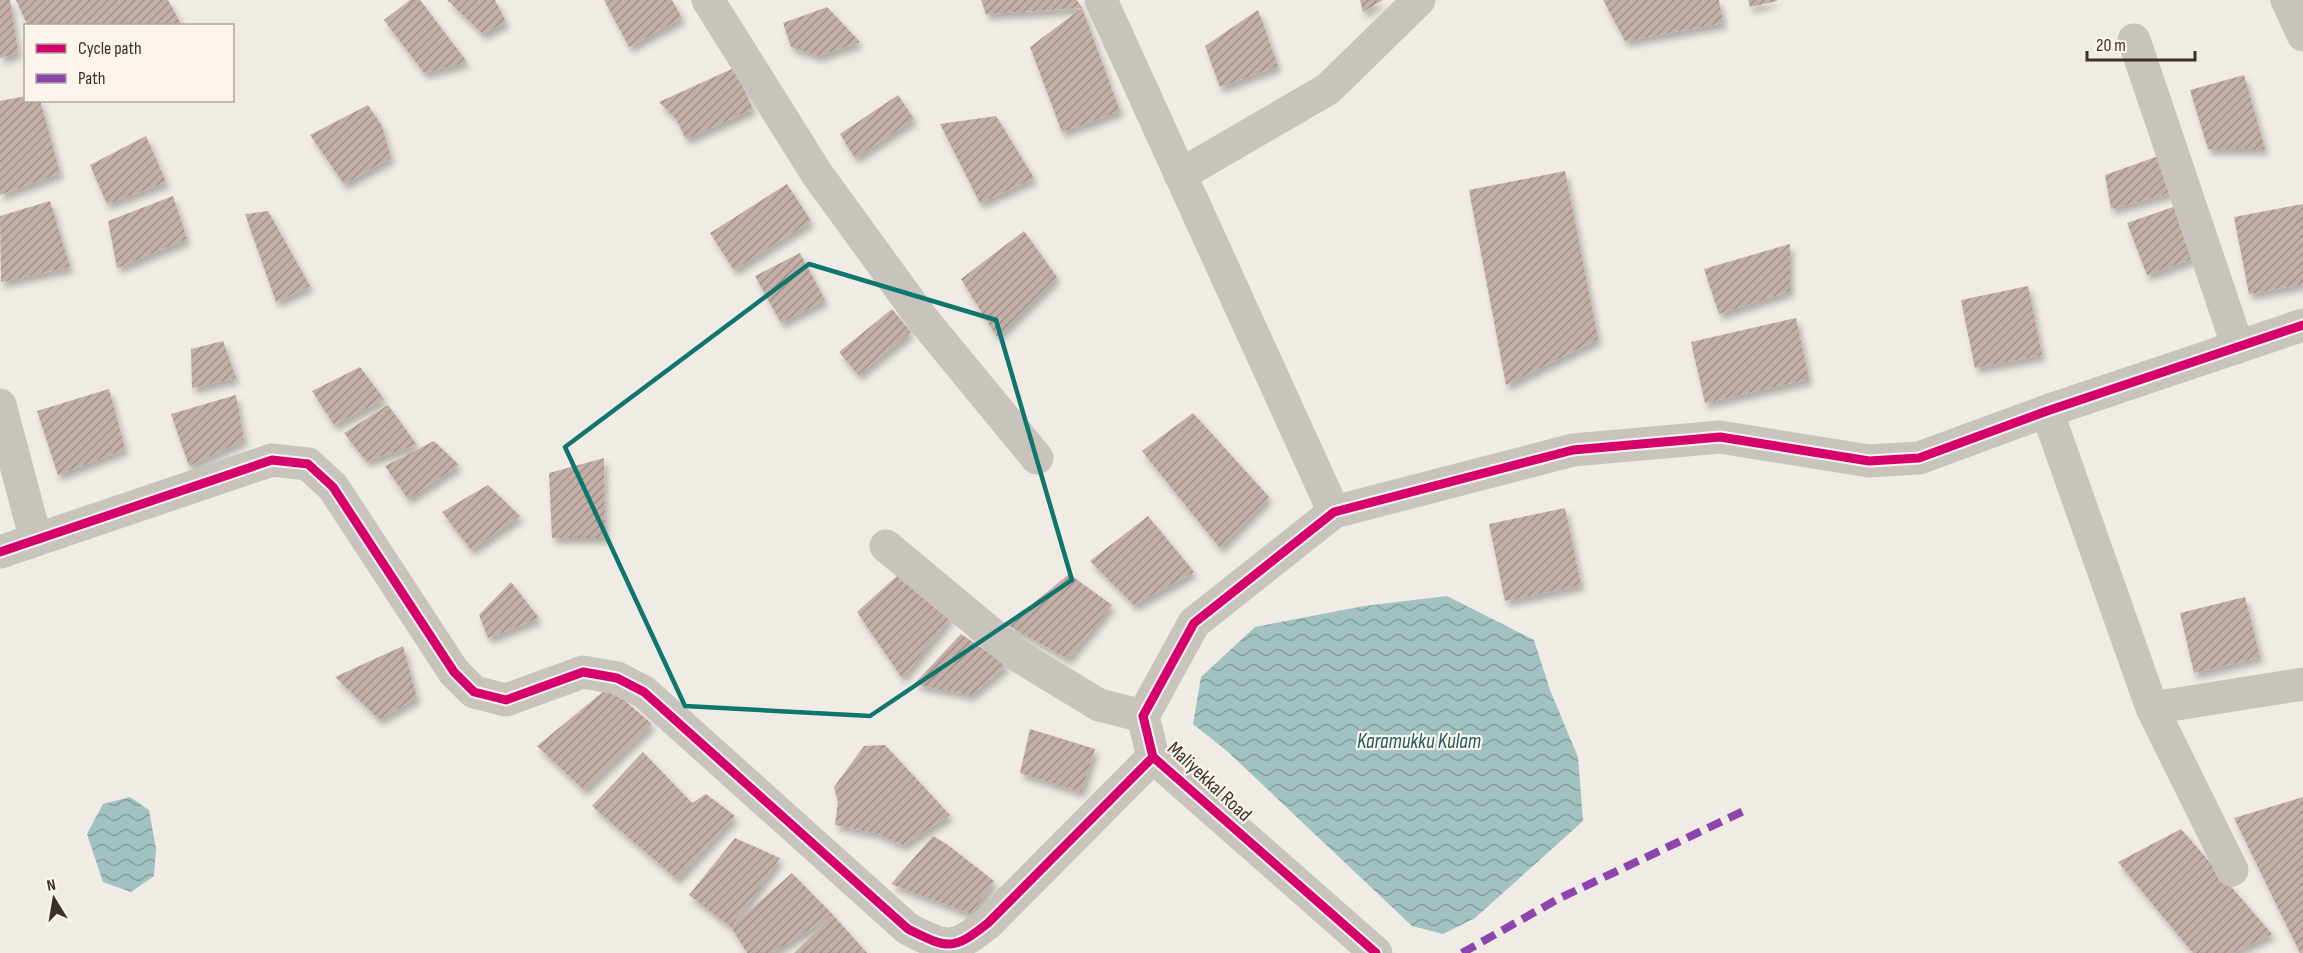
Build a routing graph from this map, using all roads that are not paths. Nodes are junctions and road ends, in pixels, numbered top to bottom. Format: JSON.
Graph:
{"nodes":[{"id":1,"x":708,"y":0,"type":"edge"},
{"id":2,"x":1101,"y":0,"type":"edge"},
{"id":3,"x":1419,"y":0,"type":"edge"},
{"id":4,"x":2287,"y":0,"type":"edge"},
{"id":5,"x":2303,"y":35,"type":"edge"},
{"id":6,"x":2134,"y":40,"type":"dead end"},
{"id":7,"x":1180,"y":175,"type":"junction"},
{"id":8,"x":2303,"y":325,"type":"edge"},
{"id":9,"x":2238,"y":347,"type":"junction"},
{"id":10,"x":0,"y":405,"type":"edge"},
{"id":11,"x":2047,"y":411,"type":"junction"},
{"id":12,"x":1037,"y":459,"type":"dead end"},
{"id":13,"x":1334,"y":512,"type":"junction"},
{"id":14,"x":36,"y":540,"type":"junction"},
{"id":15,"x":886,"y":546,"type":"dead end"},
{"id":16,"x":0,"y":552,"type":"edge"},
{"id":17,"x":2303,"y":684,"type":"edge"},
{"id":18,"x":2152,"y":708,"type":"junction"},
{"id":19,"x":1143,"y":716,"type":"junction"},
{"id":20,"x":1154,"y":757,"type":"junction"},
{"id":21,"x":2232,"y":870,"type":"dead end"},
{"id":22,"x":1376,"y":953,"type":"edge"}],
"edges":[{"from":1,"to":12,"type":"street"},
{"from":2,"to":7,"type":"street"},
{"from":3,"to":7,"type":"street"},
{"from":4,"to":5,"type":"street"},
{"from":6,"to":9,"type":"street"},
{"from":7,"to":13,"type":"street"},
{"from":8,"to":9,"type":"street"},
{"from":9,"to":11,"type":"street"},
{"from":10,"to":14,"type":"street"},
{"from":11,"to":13,"type":"street"},
{"from":11,"to":18,"type":"street"},
{"from":13,"to":19,"type":"street"},
{"from":14,"to":16,"type":"street"},
{"from":14,"to":20,"type":"street"},
{"from":15,"to":19,"type":"street"},
{"from":17,"to":18,"type":"street"},
{"from":18,"to":21,"type":"street"},
{"from":19,"to":20,"type":"street","name":"Maliyekkal Road"},
{"from":20,"to":22,"type":"street","name":"Maliyekkal Road"}]}
